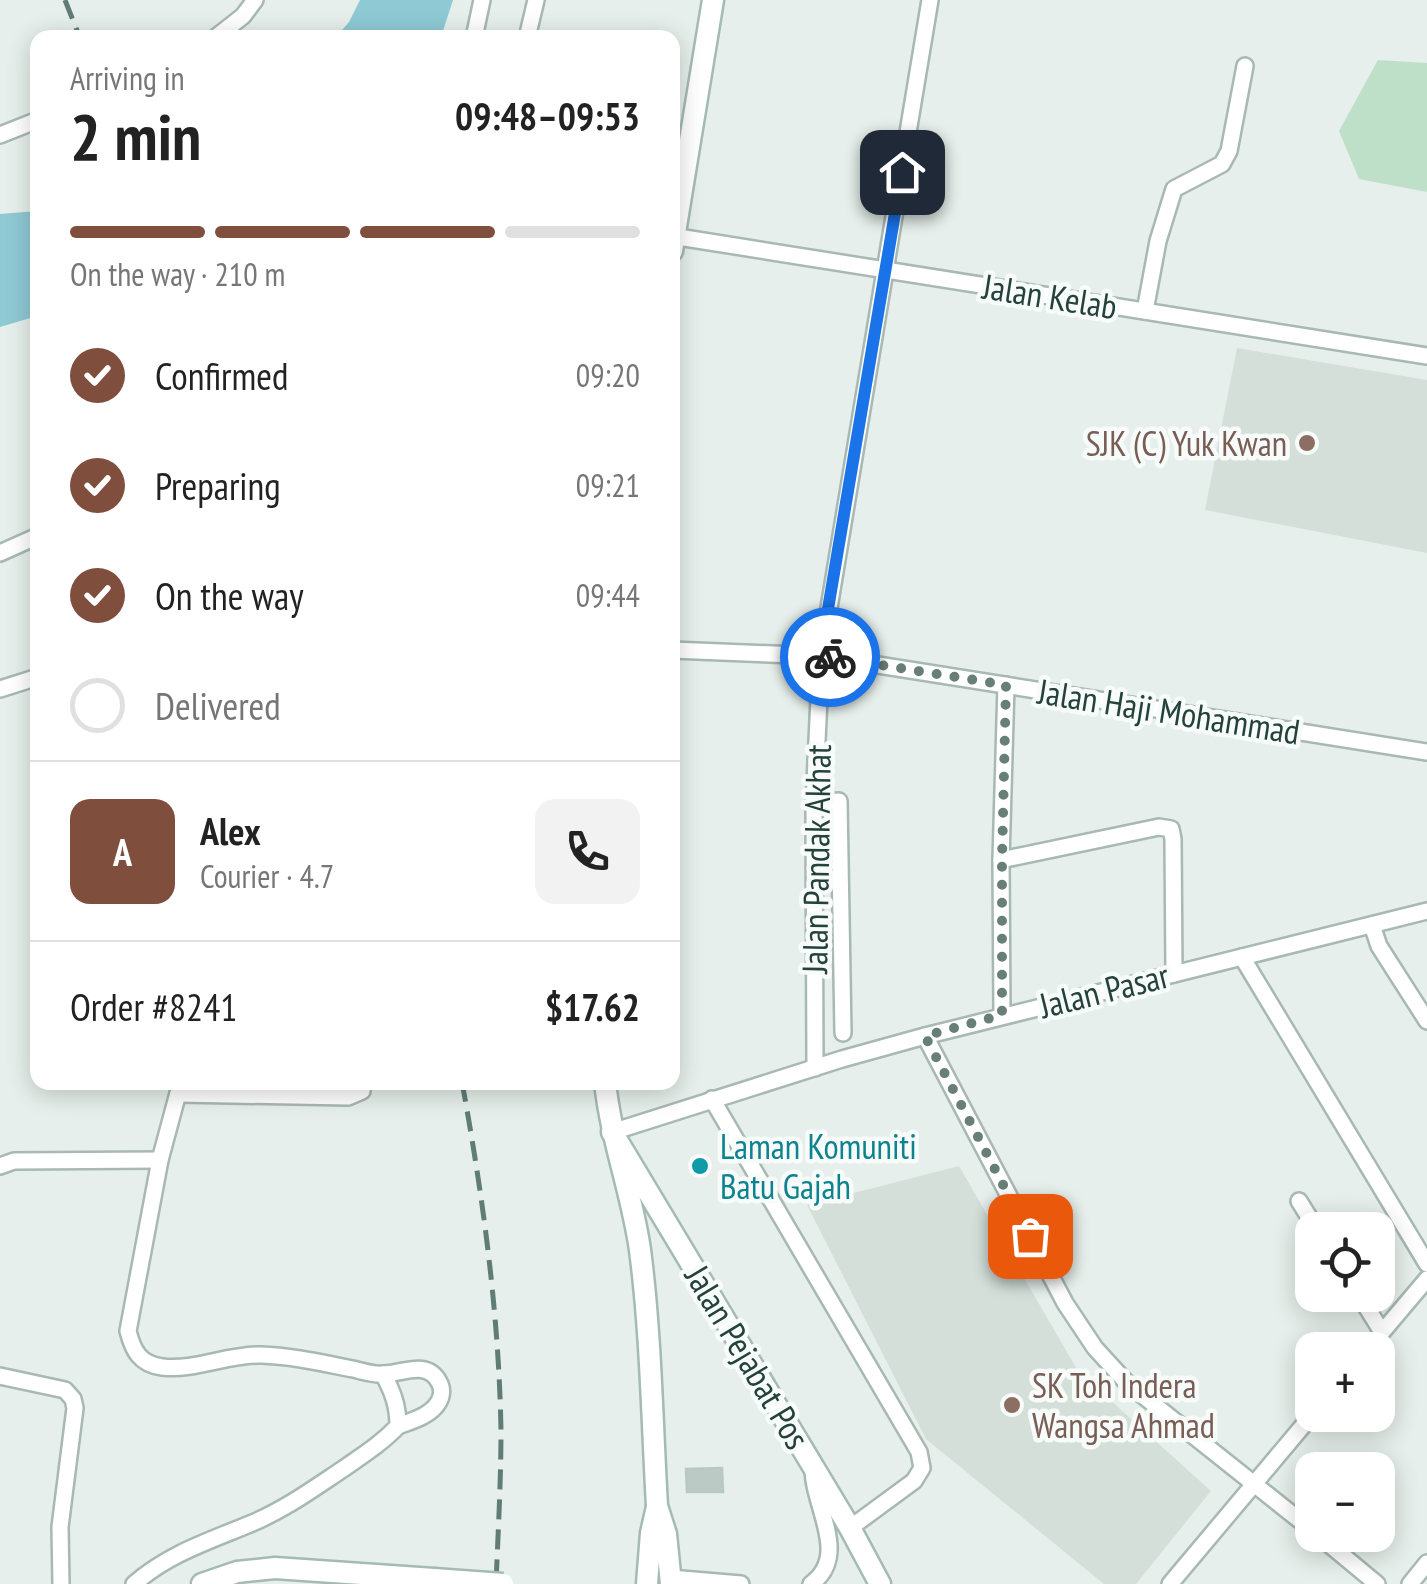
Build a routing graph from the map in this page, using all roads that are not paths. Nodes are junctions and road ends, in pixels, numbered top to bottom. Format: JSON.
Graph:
{"nodes":[{"id":1,"x":256,"y":0,"type":"edge"},
{"id":2,"x":482,"y":0,"type":"edge"},
{"id":3,"x":536,"y":0,"type":"edge"},
{"id":4,"x":713,"y":0,"type":"edge"},
{"id":5,"x":930,"y":0,"type":"edge"},
{"id":6,"x":225,"y":30,"type":"edge"},
{"id":7,"x":475,"y":30,"type":"edge"},
{"id":8,"x":529,"y":30,"type":"edge"},
{"id":9,"x":1245,"y":66,"type":"dead end"},
{"id":10,"x":30,"y":123,"type":"edge"},
{"id":11,"x":0,"y":135,"type":"edge"},
{"id":12,"x":680,"y":199,"type":"edge"},
{"id":13,"x":680,"y":242,"type":"edge"},
{"id":14,"x":885,"y":270,"type":"junction"},
{"id":15,"x":1146,"y":310,"type":"junction"},
{"id":16,"x":1427,"y":356,"type":"edge"},
{"id":17,"x":30,"y":540,"type":"edge"},
{"id":18,"x":0,"y":553,"type":"edge"},
{"id":19,"x":680,"y":650,"type":"edge"},
{"id":20,"x":820,"y":656,"type":"junction"},
{"id":21,"x":30,"y":679,"type":"edge"},
{"id":22,"x":1006,"y":685,"type":"junction"},
{"id":23,"x":0,"y":688,"type":"edge"},
{"id":24,"x":1427,"y":752,"type":"edge"},
{"id":25,"x":814,"y":804,"type":"junction"},
{"id":26,"x":1002,"y":860,"type":"junction"},
{"id":27,"x":1427,"y":911,"type":"edge"},
{"id":28,"x":1372,"y":925,"type":"junction"},
{"id":29,"x":1242,"y":957,"type":"junction"},
{"id":30,"x":1174,"y":974,"type":"junction"},
{"id":31,"x":815,"y":1002,"type":"junction"},
{"id":32,"x":842,"y":1002,"type":"junction"},
{"id":33,"x":1002,"y":1015,"type":"junction"},
{"id":34,"x":1427,"y":1020,"type":"edge"},
{"id":35,"x":843,"y":1033,"type":"dead end"},
{"id":36,"x":925,"y":1036,"type":"junction"},
{"id":37,"x":816,"y":1068,"type":"junction"},
{"id":38,"x":179,"y":1090,"type":"edge"},
{"id":39,"x":214,"y":1090,"type":"edge"},
{"id":40,"x":357,"y":1090,"type":"edge"},
{"id":41,"x":607,"y":1090,"type":"edge"},
{"id":42,"x":712,"y":1099,"type":"junction"},
{"id":43,"x":612,"y":1132,"type":"junction"},
{"id":44,"x":160,"y":1160,"type":"junction"},
{"id":45,"x":0,"y":1166,"type":"edge"},
{"id":46,"x":1298,"y":1201,"type":"dead end"},
{"id":47,"x":1305,"y":1212,"type":"edge"},
{"id":48,"x":673,"y":1232,"type":"junction"},
{"id":49,"x":640,"y":1246,"type":"junction"},
{"id":50,"x":1427,"y":1264,"type":"edge"},
{"id":51,"x":1427,"y":1279,"type":"edge"},
{"id":52,"x":1370,"y":1312,"type":"edge"},
{"id":53,"x":1382,"y":1332,"type":"joint"},
{"id":54,"x":384,"y":1374,"type":"junction"},
{"id":55,"x":0,"y":1376,"type":"edge"},
{"id":56,"x":398,"y":1426,"type":"junction"},
{"id":57,"x":1298,"y":1432,"type":"edge"},
{"id":58,"x":813,"y":1467,"type":"junction"},
{"id":59,"x":1255,"y":1483,"type":"junction"},
{"id":60,"x":657,"y":1506,"type":"junction"},
{"id":61,"x":1295,"y":1516,"type":"edge"},
{"id":62,"x":850,"y":1528,"type":"junction"},
{"id":63,"x":1338,"y":1552,"type":"edge"},
{"id":64,"x":1427,"y":1564,"type":"edge"},
{"id":65,"x":670,"y":1582,"type":"edge"},
{"id":66,"x":61,"y":1584,"type":"edge"},
{"id":67,"x":134,"y":1584,"type":"edge"},
{"id":68,"x":202,"y":1584,"type":"edge"},
{"id":69,"x":503,"y":1584,"type":"edge"},
{"id":70,"x":647,"y":1584,"type":"edge"},
{"id":71,"x":741,"y":1584,"type":"edge"},
{"id":72,"x":811,"y":1584,"type":"edge"},
{"id":73,"x":880,"y":1584,"type":"edge"},
{"id":74,"x":1170,"y":1584,"type":"edge"},
{"id":75,"x":1378,"y":1584,"type":"edge"},
{"id":76,"x":1410,"y":1584,"type":"edge"}],
"edges":[{"from":1,"to":6,"type":"street"},
{"from":2,"to":7,"type":"street"},
{"from":3,"to":8,"type":"street"},
{"from":4,"to":12,"type":"main road"},
{"from":5,"to":14,"type":"street","name":"Jalan Pandak Akhat"},
{"from":9,"to":15,"type":"street"},
{"from":10,"to":11,"type":"street"},
{"from":13,"to":14,"type":"street","name":"Jalan Kelab"},
{"from":14,"to":15,"type":"street","name":"Jalan Kelab"},
{"from":14,"to":20,"type":"street","name":"Jalan Pandak Akhat"},
{"from":15,"to":16,"type":"street","name":"Jalan Kelab"},
{"from":17,"to":18,"type":"street"},
{"from":19,"to":20,"type":"street","name":"Jalan Haji Mohammad"},
{"from":20,"to":22,"type":"street","name":"Jalan Haji Mohammad"},
{"from":20,"to":25,"type":"street","name":"Jalan Pandak Akhat"},
{"from":21,"to":23,"type":"street"},
{"from":22,"to":24,"type":"street","name":"Jalan Haji Mohammad"},
{"from":22,"to":26,"type":"street"},
{"from":25,"to":31,"type":"street","name":"Jalan Pandak Akhat"},
{"from":25,"to":32,"type":"street"},
{"from":26,"to":30,"type":"street"},
{"from":26,"to":33,"type":"street"},
{"from":27,"to":28,"type":"street","name":"Jalan Pasar"},
{"from":28,"to":29,"type":"street","name":"Jalan Pasar"},
{"from":28,"to":34,"type":"street"},
{"from":29,"to":30,"type":"street","name":"Jalan Pasar"},
{"from":29,"to":50,"type":"street"},
{"from":30,"to":33,"type":"street","name":"Jalan Pasar"},
{"from":31,"to":32,"type":"street"},
{"from":31,"to":37,"type":"street","name":"Jalan Pandak Akhat"},
{"from":32,"to":35,"type":"street"},
{"from":33,"to":36,"type":"street","name":"Jalan Pasar"},
{"from":36,"to":37,"type":"street","name":"Jalan Pasar"},
{"from":36,"to":59,"type":"street"},
{"from":37,"to":42,"type":"street","name":"Jalan Pasar"},
{"from":38,"to":44,"type":"street"},
{"from":39,"to":40,"type":"street"},
{"from":41,"to":43,"type":"main road"},
{"from":42,"to":43,"type":"street","name":"Jalan Pasar"},
{"from":42,"to":62,"type":"street"},
{"from":43,"to":48,"type":"main road","name":"Jalan Pejabat Pos"},
{"from":43,"to":49,"type":"main road"},
{"from":44,"to":45,"type":"street"},
{"from":44,"to":54,"type":"street"},
{"from":46,"to":47,"type":"street"},
{"from":48,"to":49,"type":"main road"},
{"from":48,"to":58,"type":"main road","name":"Jalan Pejabat Pos"},
{"from":49,"to":60,"type":"main road"},
{"from":51,"to":53,"type":"street"},
{"from":52,"to":53,"type":"street"},
{"from":54,"to":56,"type":"street"},
{"from":54,"to":56,"type":"street"},
{"from":55,"to":66,"type":"street"},
{"from":56,"to":67,"type":"street"},
{"from":57,"to":59,"type":"street"},
{"from":58,"to":62,"type":"main road","name":"Jalan Pejabat Pos"},
{"from":58,"to":72,"type":"street"},
{"from":59,"to":61,"type":"street"},
{"from":59,"to":74,"type":"street"},
{"from":60,"to":65,"type":"main road"},
{"from":60,"to":70,"type":"main road"},
{"from":62,"to":73,"type":"main road","name":"Jalan Pejabat Pos"},
{"from":63,"to":75,"type":"street"},
{"from":64,"to":76,"type":"street"},
{"from":65,"to":71,"type":"street"},
{"from":68,"to":69,"type":"main road","bridge":true}]}
